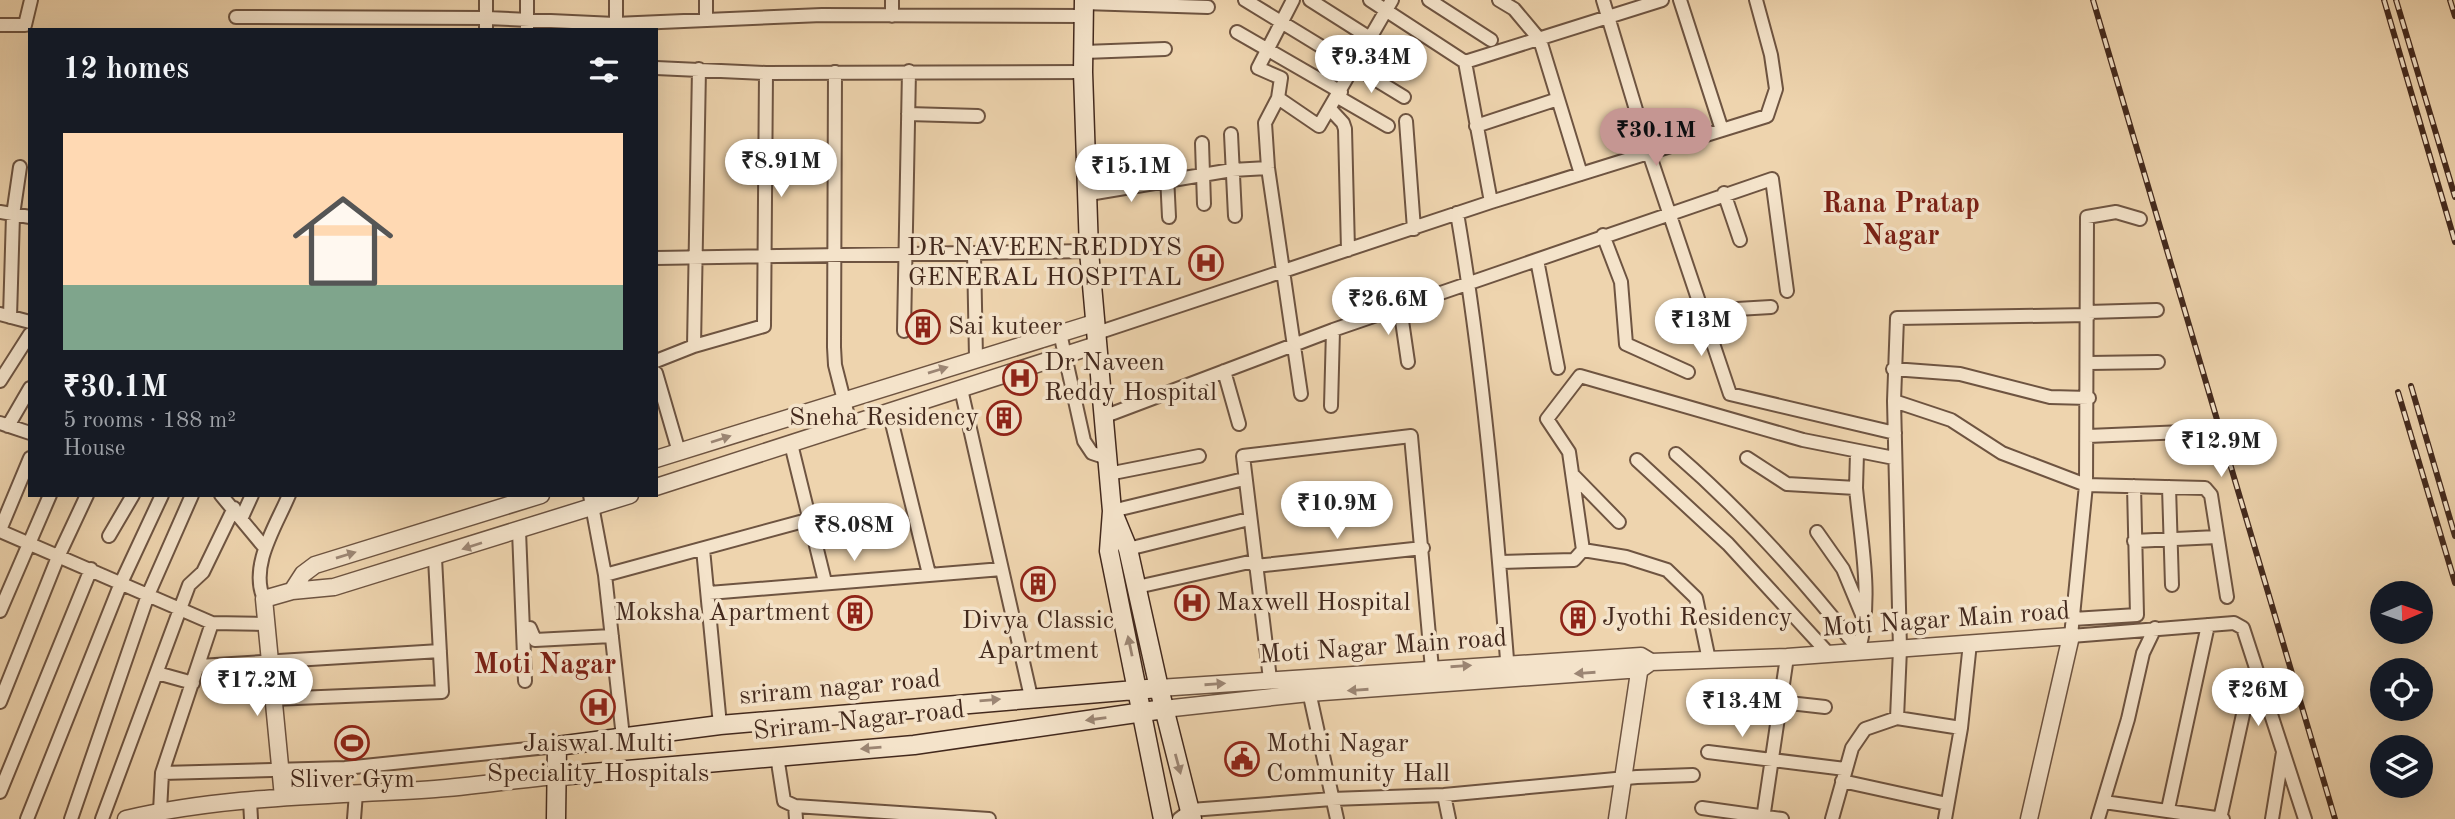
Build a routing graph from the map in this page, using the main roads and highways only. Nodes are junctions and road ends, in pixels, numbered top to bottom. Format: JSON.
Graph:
{"nodes":[{"id":1,"x":1084,"y":6,"type":"edge"},
{"id":2,"x":1112,"y":511,"type":"junction"},
{"id":3,"x":1159,"y":688,"type":"junction"},
{"id":4,"x":1139,"y":689,"type":"junction"},
{"id":5,"x":1164,"y":709,"type":"junction"},
{"id":6,"x":1144,"y":713,"type":"junction"},
{"id":7,"x":558,"y":776,"type":"junction"},
{"id":8,"x":1187,"y":816,"type":"edge"},
{"id":9,"x":556,"y":819,"type":"edge"},
{"id":10,"x":1163,"y":819,"type":"edge"}],
"edges":[{"from":1,"to":2,"type":"main road"},
{"from":2,"to":3,"type":"main road"},
{"from":4,"to":2,"type":"main road","one_way":true},
{"from":3,"to":4,"type":"main road","name":"sriram nagar road"},
{"from":3,"to":5,"type":"main road"},
{"from":4,"to":6,"type":"main road"},
{"from":7,"to":4,"type":"main road","name":"sriram nagar road","one_way":true},
{"from":5,"to":6,"type":"main road","name":"Sriram Nagar road"},
{"from":5,"to":8,"type":"main road","one_way":true},
{"from":6,"to":7,"type":"main road","name":"Sriram Nagar road","one_way":true},
{"from":6,"to":10,"type":"main road"},
{"from":7,"to":9,"type":"main road"}]}
